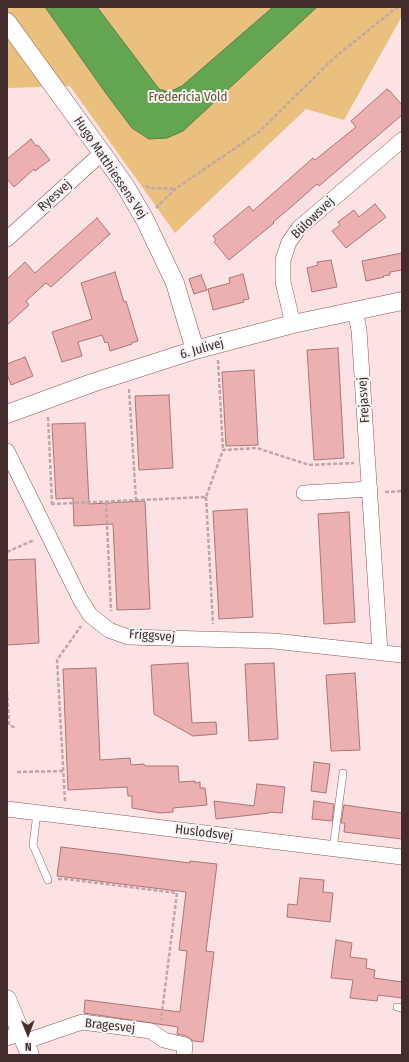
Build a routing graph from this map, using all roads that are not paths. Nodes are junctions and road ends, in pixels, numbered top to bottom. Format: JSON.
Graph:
{"nodes":[{"id":1,"x":7,"y":22,"type":"edge"},
{"id":2,"x":402,"y":140,"type":"edge"},
{"id":3,"x":102,"y":153,"type":"junction"},
{"id":4,"x":7,"y":239,"type":"edge"},
{"id":5,"x":402,"y":301,"type":"edge"},
{"id":6,"x":355,"y":310,"type":"junction"},
{"id":7,"x":293,"y":324,"type":"junction"},
{"id":8,"x":195,"y":350,"type":"junction"},
{"id":9,"x":7,"y":414,"type":"edge"},
{"id":10,"x":7,"y":451,"type":"edge"},
{"id":11,"x":370,"y":490,"type":"junction"},
{"id":12,"x":304,"y":493,"type":"dead end"},
{"id":13,"x":380,"y":652,"type":"junction"},
{"id":14,"x":402,"y":655,"type":"edge"},
{"id":15,"x":343,"y":773,"type":"dead end"},
{"id":16,"x":7,"y":809,"type":"edge"},
{"id":17,"x":37,"y":813,"type":"junction"},
{"id":18,"x":333,"y":849,"type":"junction"},
{"id":19,"x":402,"y":857,"type":"edge"},
{"id":20,"x":48,"y":880,"type":"road end"},
{"id":21,"x":7,"y":999,"type":"edge"},
{"id":22,"x":20,"y":1042,"type":"edge"},
{"id":23,"x":184,"y":1055,"type":"edge"}],
"edges":[{"from":1,"to":3,"type":"street","name":"Hugo Matthiessens Vej"},
{"from":2,"to":7,"type":"street","name":"Bülowsvej"},
{"from":3,"to":4,"type":"street","name":"Ryesvej"},
{"from":3,"to":8,"type":"street","name":"Hugo Matthiessens Vej"},
{"from":5,"to":6,"type":"street","name":"6. Julivej"},
{"from":6,"to":7,"type":"street","name":"6. Julivej"},
{"from":6,"to":11,"type":"street","name":"Frejasvej"},
{"from":7,"to":8,"type":"street","name":"6. Julivej"},
{"from":8,"to":9,"type":"street","name":"6. Julivej"},
{"from":10,"to":13,"type":"street","name":"Friggsvej"},
{"from":11,"to":12,"type":"street"},
{"from":11,"to":13,"type":"street","name":"Frejasvej"},
{"from":13,"to":14,"type":"street","name":"Friggsvej"},
{"from":15,"to":18,"type":"lane"},
{"from":16,"to":17,"type":"street","name":"Huslodsvej"},
{"from":17,"to":18,"type":"street","name":"Huslodsvej"},
{"from":17,"to":20,"type":"lane"},
{"from":18,"to":19,"type":"street","name":"Huslodsvej"},
{"from":21,"to":22,"type":"street"},
{"from":22,"to":23,"type":"street","name":"Bragesvej"}]}
